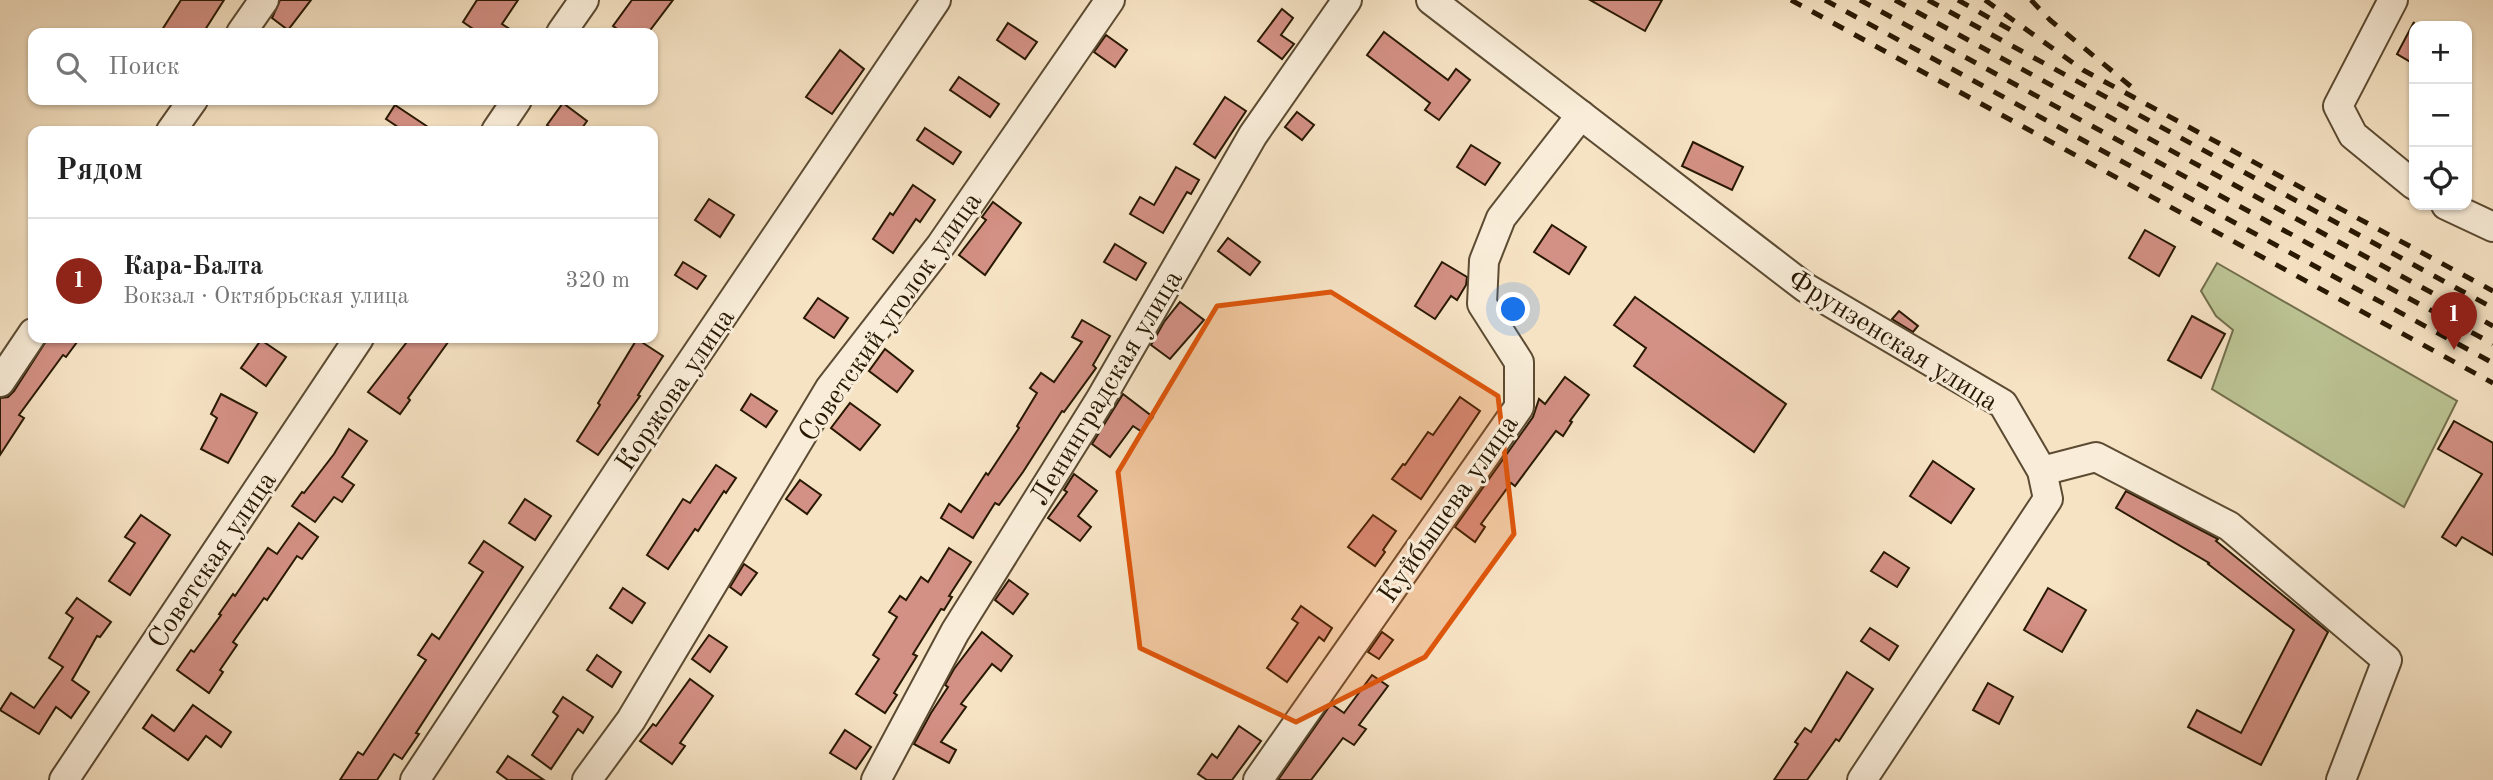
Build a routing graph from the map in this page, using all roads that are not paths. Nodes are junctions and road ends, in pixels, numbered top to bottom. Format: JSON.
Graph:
{"nodes":[{"id":1,"x":264,"y":0,"type":"edge"},
{"id":2,"x":584,"y":0,"type":"edge"},
{"id":3,"x":936,"y":0,"type":"edge"},
{"id":4,"x":1110,"y":0,"type":"edge"},
{"id":5,"x":1347,"y":0,"type":"edge"},
{"id":6,"x":1431,"y":0,"type":"edge"},
{"id":7,"x":2393,"y":0,"type":"edge"},
{"id":8,"x":244,"y":28,"type":"edge"},
{"id":9,"x":564,"y":28,"type":"edge"},
{"id":10,"x":189,"y":105,"type":"edge"},
{"id":11,"x":514,"y":105,"type":"edge"},
{"id":12,"x":1581,"y":115,"type":"junction"},
{"id":13,"x":175,"y":126,"type":"edge"},
{"id":14,"x":499,"y":126,"type":"edge"},
{"id":15,"x":2409,"y":181,"type":"edge"},
{"id":16,"x":2457,"y":210,"type":"edge"},
{"id":17,"x":2493,"y":227,"type":"edge"},
{"id":18,"x":28,"y":340,"type":"edge"},
{"id":19,"x":356,"y":343,"type":"edge"},
{"id":20,"x":0,"y":382,"type":"edge"},
{"id":21,"x":2042,"y":471,"type":"junction"},
{"id":22,"x":64,"y":780,"type":"edge"},
{"id":23,"x":415,"y":780,"type":"edge"},
{"id":24,"x":587,"y":780,"type":"edge"},
{"id":25,"x":876,"y":780,"type":"edge"},
{"id":26,"x":1258,"y":780,"type":"edge"},
{"id":27,"x":1862,"y":780,"type":"edge"},
{"id":28,"x":2341,"y":780,"type":"edge"}],
"edges":[{"from":1,"to":8,"type":"street"},
{"from":2,"to":9,"type":"street"},
{"from":3,"to":23,"type":"street","name":"Коржова улица"},
{"from":4,"to":24,"type":"street","name":"Советский уголок улица"},
{"from":5,"to":25,"type":"street","name":"Ленинградская улица"},
{"from":6,"to":12,"type":"street","name":"Фрунзенская улица"},
{"from":7,"to":15,"type":"street"},
{"from":10,"to":13,"type":"street"},
{"from":11,"to":14,"type":"street"},
{"from":12,"to":21,"type":"street","name":"Фрунзенская улица"},
{"from":12,"to":26,"type":"street","name":"Куйбышева улица"},
{"from":16,"to":17,"type":"street"},
{"from":18,"to":20,"type":"street"},
{"from":19,"to":22,"type":"street","name":"Советская улица"},
{"from":21,"to":27,"type":"street"},
{"from":21,"to":28,"type":"street"}]}
